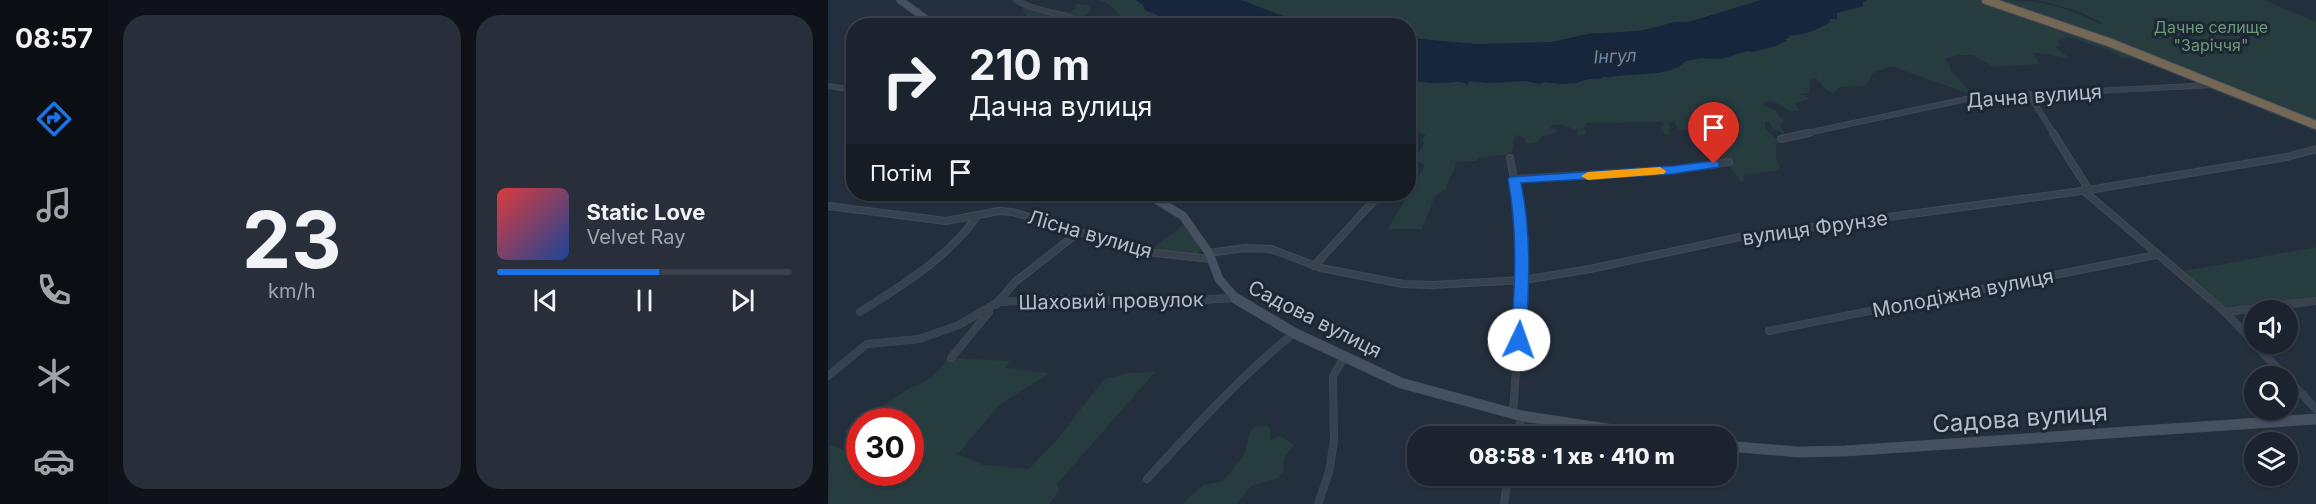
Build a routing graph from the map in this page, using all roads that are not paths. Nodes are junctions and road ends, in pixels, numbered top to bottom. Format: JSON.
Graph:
{"nodes":[{"id":1,"x":900,"y":0,"type":"edge"},
{"id":2,"x":1016,"y":0,"type":"edge"},
{"id":3,"x":1986,"y":0,"type":"edge"},
{"id":4,"x":925,"y":18,"type":"edge"},
{"id":5,"x":1077,"y":18,"type":"edge"},
{"id":6,"x":2220,"y":85,"type":"junction"},
{"id":7,"x":828,"y":86,"type":"edge"},
{"id":8,"x":846,"y":89,"type":"edge"},
{"id":9,"x":2030,"y":96,"type":"junction"},
{"id":10,"x":2316,"y":125,"type":"edge"},
{"id":11,"x":1781,"y":139,"type":"dead end"},
{"id":12,"x":2316,"y":149,"type":"edge"},
{"id":13,"x":1510,"y":158,"type":"dead end"},
{"id":14,"x":1729,"y":162,"type":"dead end"},
{"id":15,"x":1514,"y":179,"type":"junction"},
{"id":16,"x":2086,"y":190,"type":"junction"},
{"id":17,"x":1158,"y":201,"type":"edge"},
{"id":18,"x":1374,"y":201,"type":"edge"},
{"id":19,"x":828,"y":206,"type":"edge"},
{"id":20,"x":977,"y":216,"type":"junction"},
{"id":21,"x":1079,"y":232,"type":"junction"},
{"id":22,"x":2156,"y":255,"type":"junction"},
{"id":23,"x":1210,"y":256,"type":"junction"},
{"id":24,"x":1314,"y":266,"type":"junction"},
{"id":25,"x":1523,"y":280,"type":"junction"},
{"id":26,"x":1234,"y":298,"type":"junction"},
{"id":27,"x":2316,"y":301,"type":"edge"},
{"id":28,"x":998,"y":302,"type":"junction"},
{"id":29,"x":860,"y":312,"type":"dead end"},
{"id":30,"x":2225,"y":312,"type":"junction"},
{"id":31,"x":1769,"y":331,"type":"dead end"},
{"id":32,"x":1294,"y":333,"type":"junction"},
{"id":33,"x":1345,"y":356,"type":"junction"},
{"id":34,"x":951,"y":358,"type":"dead end"},
{"id":35,"x":2275,"y":366,"type":"edge"},
{"id":36,"x":828,"y":376,"type":"edge"},
{"id":37,"x":2298,"y":390,"type":"edge"},
{"id":38,"x":2316,"y":409,"type":"edge"},
{"id":39,"x":1518,"y":414,"type":"junction"},
{"id":40,"x":2316,"y":419,"type":"edge"},
{"id":41,"x":1517,"y":426,"type":"edge"},
{"id":42,"x":1592,"y":426,"type":"edge"},
{"id":43,"x":1737,"y":447,"type":"edge"},
{"id":44,"x":1147,"y":479,"type":"dead end"},
{"id":45,"x":1507,"y":486,"type":"edge"},
{"id":46,"x":1318,"y":504,"type":"edge"},
{"id":47,"x":1504,"y":504,"type":"edge"}],
"edges":[{"from":1,"to":4,"type":"street"},
{"from":2,"to":5,"type":"street"},
{"from":3,"to":6,"type":"highway"},
{"from":6,"to":9,"type":"street","name":"Дачна вулиця"},
{"from":6,"to":10,"type":"highway"},
{"from":7,"to":8,"type":"street"},
{"from":9,"to":11,"type":"street","name":"Дачна вулиця"},
{"from":9,"to":16,"type":"street"},
{"from":12,"to":16,"type":"street","name":"вулиця Фрунзе"},
{"from":13,"to":15,"type":"street"},
{"from":14,"to":15,"type":"street"},
{"from":15,"to":25,"type":"street"},
{"from":16,"to":22,"type":"street"},
{"from":16,"to":25,"type":"street","name":"вулиця Фрунзе"},
{"from":17,"to":23,"type":"street","name":"Садова вулиця"},
{"from":18,"to":24,"type":"street"},
{"from":19,"to":20,"type":"street","name":"Лісна вулиця"},
{"from":20,"to":21,"type":"street","name":"Лісна вулиця"},
{"from":20,"to":29,"type":"street"},
{"from":21,"to":23,"type":"street","name":"Лісна вулиця"},
{"from":21,"to":28,"type":"street"},
{"from":22,"to":30,"type":"street"},
{"from":22,"to":31,"type":"street","name":"Молодіжна вулиця"},
{"from":23,"to":24,"type":"street","name":"вулиця Фрунзе"},
{"from":23,"to":26,"type":"street","name":"Садова вулиця"},
{"from":24,"to":25,"type":"street","name":"вулиця Фрунзе"},
{"from":25,"to":39,"type":"street"},
{"from":26,"to":28,"type":"street","name":"Шаховий провулок"},
{"from":26,"to":32,"type":"street","name":"Садова вулиця"},
{"from":27,"to":30,"type":"street"},
{"from":28,"to":34,"type":"street"},
{"from":28,"to":36,"type":"street","name":"Шаховий провулок"},
{"from":30,"to":35,"type":"street"},
{"from":32,"to":33,"type":"street","name":"Садова вулиця"},
{"from":32,"to":44,"type":"street"},
{"from":33,"to":39,"type":"street","name":"Садова вулиця"},
{"from":33,"to":46,"type":"street"},
{"from":37,"to":38,"type":"street"},
{"from":39,"to":41,"type":"street"},
{"from":39,"to":42,"type":"street","name":"Садова вулиця"},
{"from":40,"to":43,"type":"street","name":"Садова вулиця"},
{"from":45,"to":47,"type":"street"}]}
